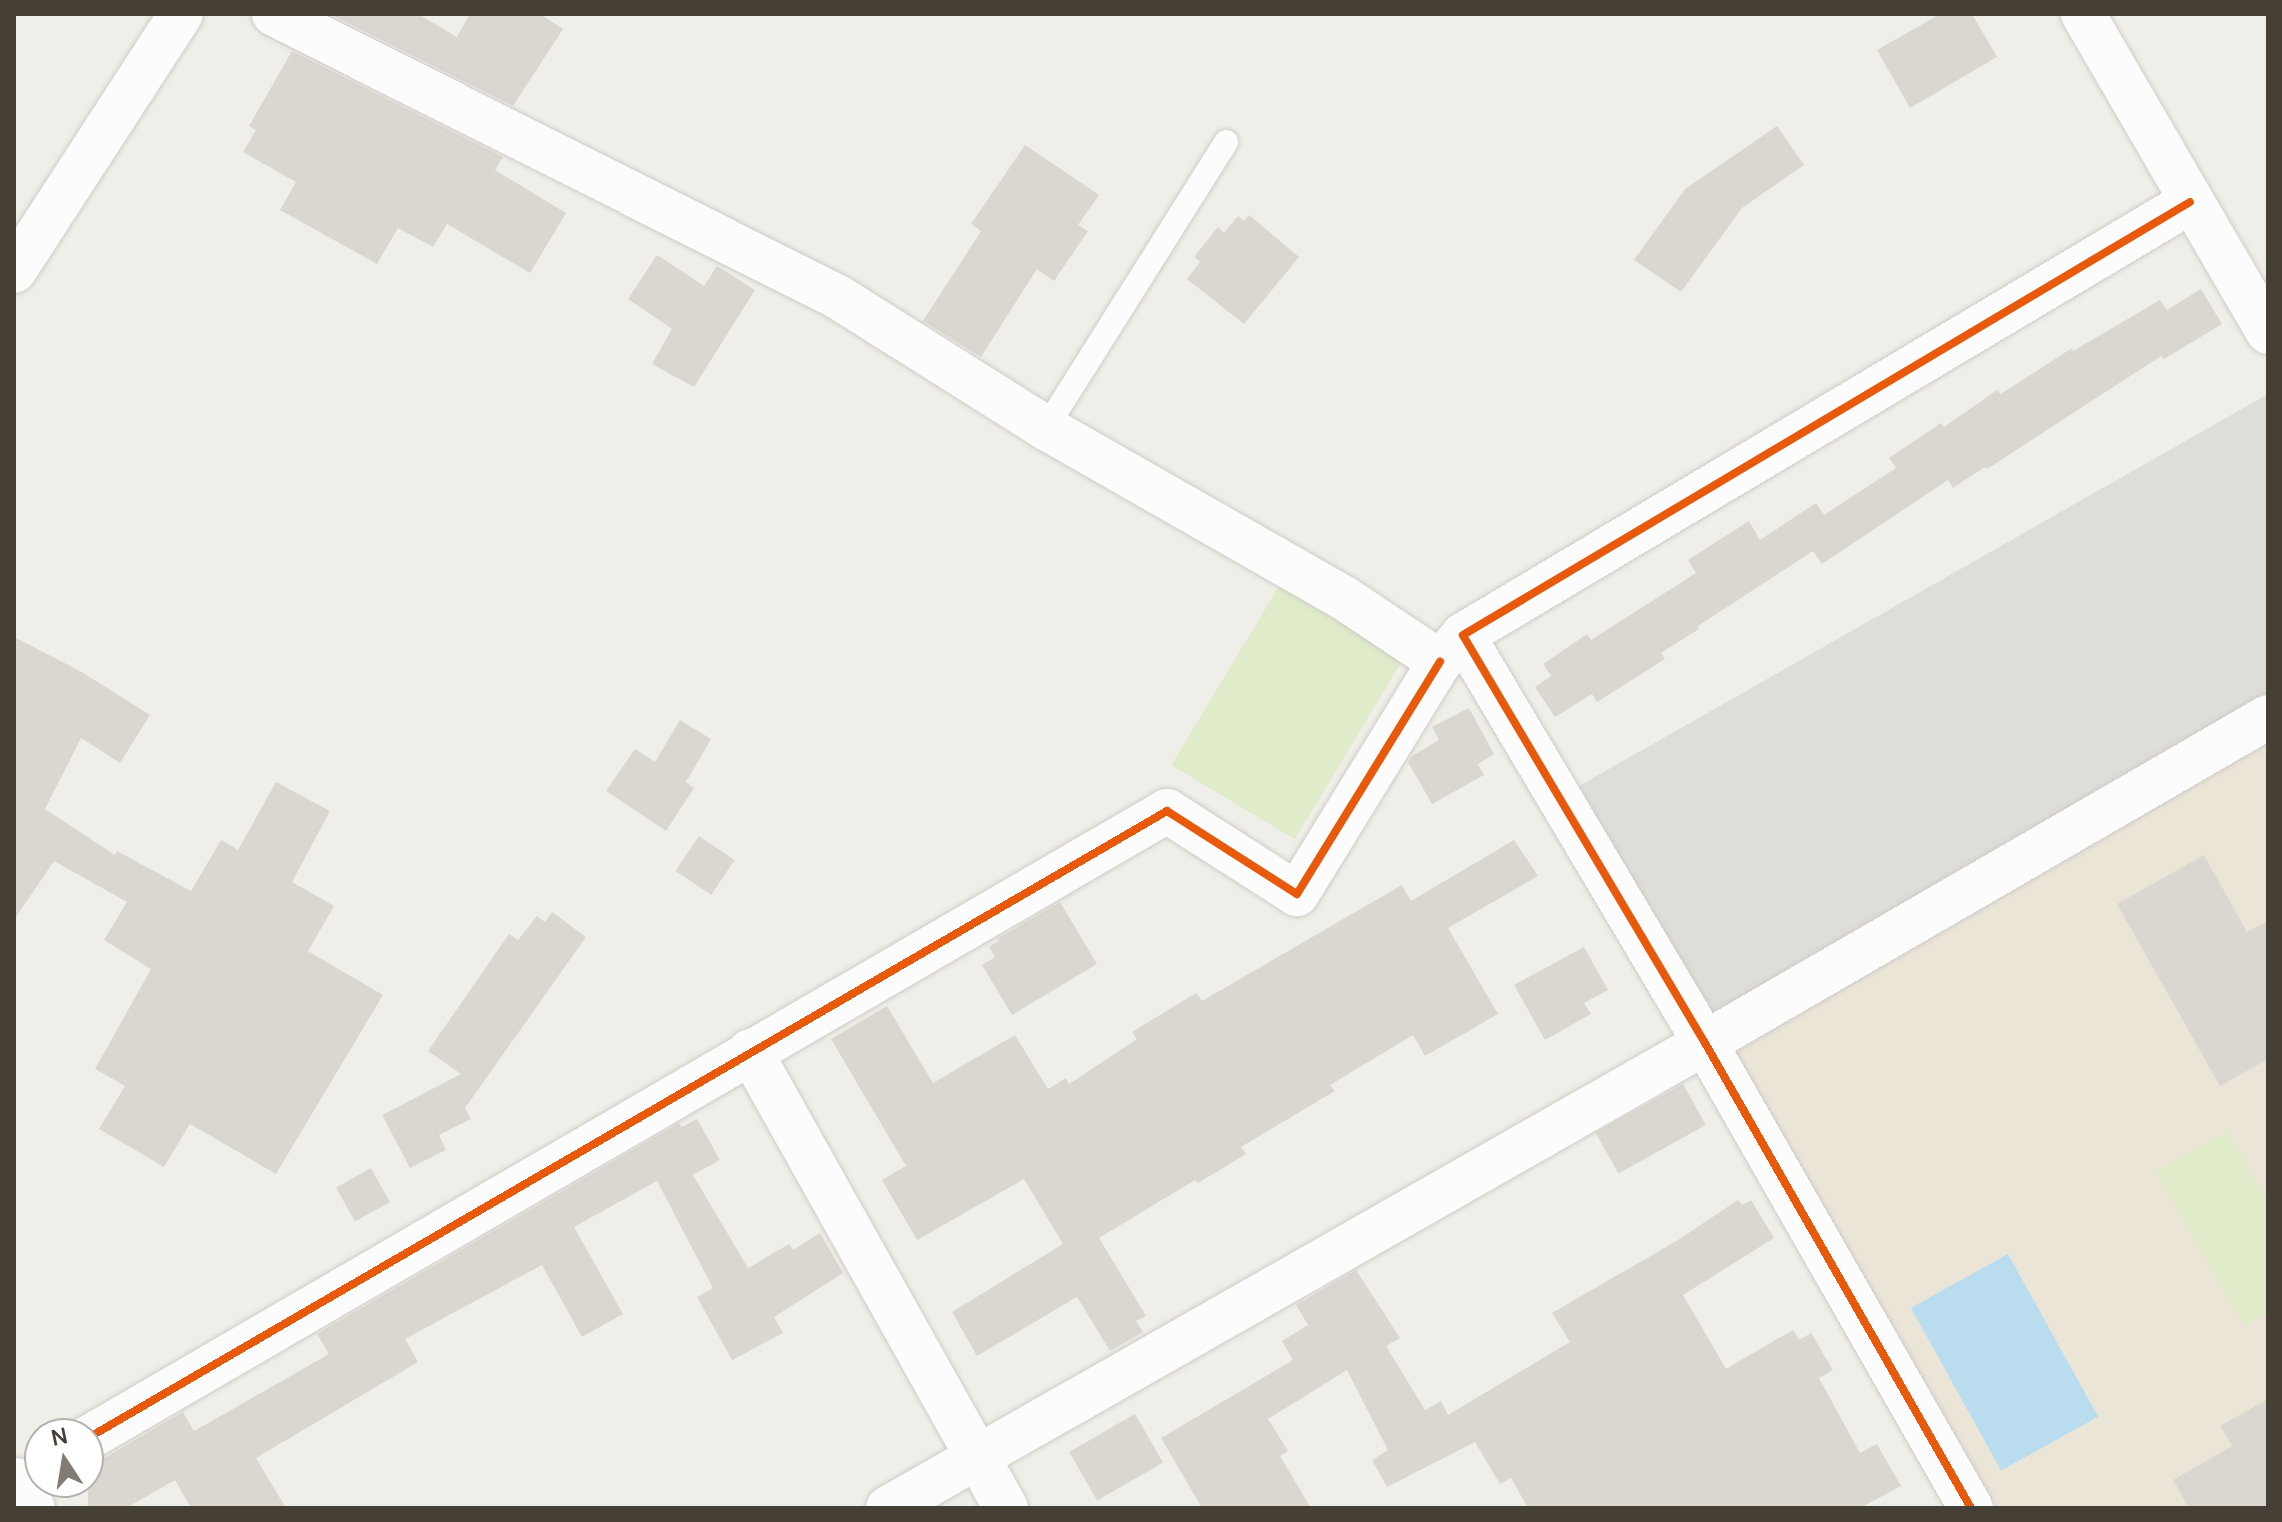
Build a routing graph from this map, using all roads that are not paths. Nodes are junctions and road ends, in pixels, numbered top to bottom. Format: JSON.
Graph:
{"nodes":[{"id":1,"x":181,"y":14,"type":"edge"},
{"id":2,"x":274,"y":14,"type":"edge"},
{"id":3,"x":2083,"y":14,"type":"edge"},
{"id":4,"x":1226,"y":142,"type":"dead end"},
{"id":5,"x":2190,"y":202,"type":"junction"},
{"id":6,"x":14,"y":271,"type":"edge"},
{"id":7,"x":2268,"y":332,"type":"edge"},
{"id":8,"x":1046,"y":428,"type":"junction"},
{"id":9,"x":1451,"y":649,"type":"junction"},
{"id":10,"x":2268,"y":717,"type":"edge"},
{"id":11,"x":1705,"y":1043,"type":"junction"},
{"id":12,"x":750,"y":1051,"type":"junction"},
{"id":13,"x":104,"y":1429,"type":"edge"},
{"id":14,"x":976,"y":1457,"type":"junction"},
{"id":15,"x":888,"y":1508,"type":"edge"},
{"id":16,"x":1006,"y":1508,"type":"edge"},
{"id":17,"x":1971,"y":1508,"type":"edge"}],
"edges":[{"from":1,"to":6,"type":"street"},
{"from":2,"to":8,"type":"street"},
{"from":3,"to":5,"type":"street"},
{"from":4,"to":8,"type":"lane"},
{"from":5,"to":7,"type":"street"},
{"from":5,"to":9,"type":"street"},
{"from":8,"to":9,"type":"street"},
{"from":9,"to":11,"type":"street"},
{"from":9,"to":12,"type":"street"},
{"from":10,"to":11,"type":"street"},
{"from":11,"to":14,"type":"street"},
{"from":11,"to":17,"type":"street"},
{"from":12,"to":13,"type":"street"},
{"from":12,"to":14,"type":"street"},
{"from":14,"to":15,"type":"street"},
{"from":14,"to":16,"type":"street"}]}
